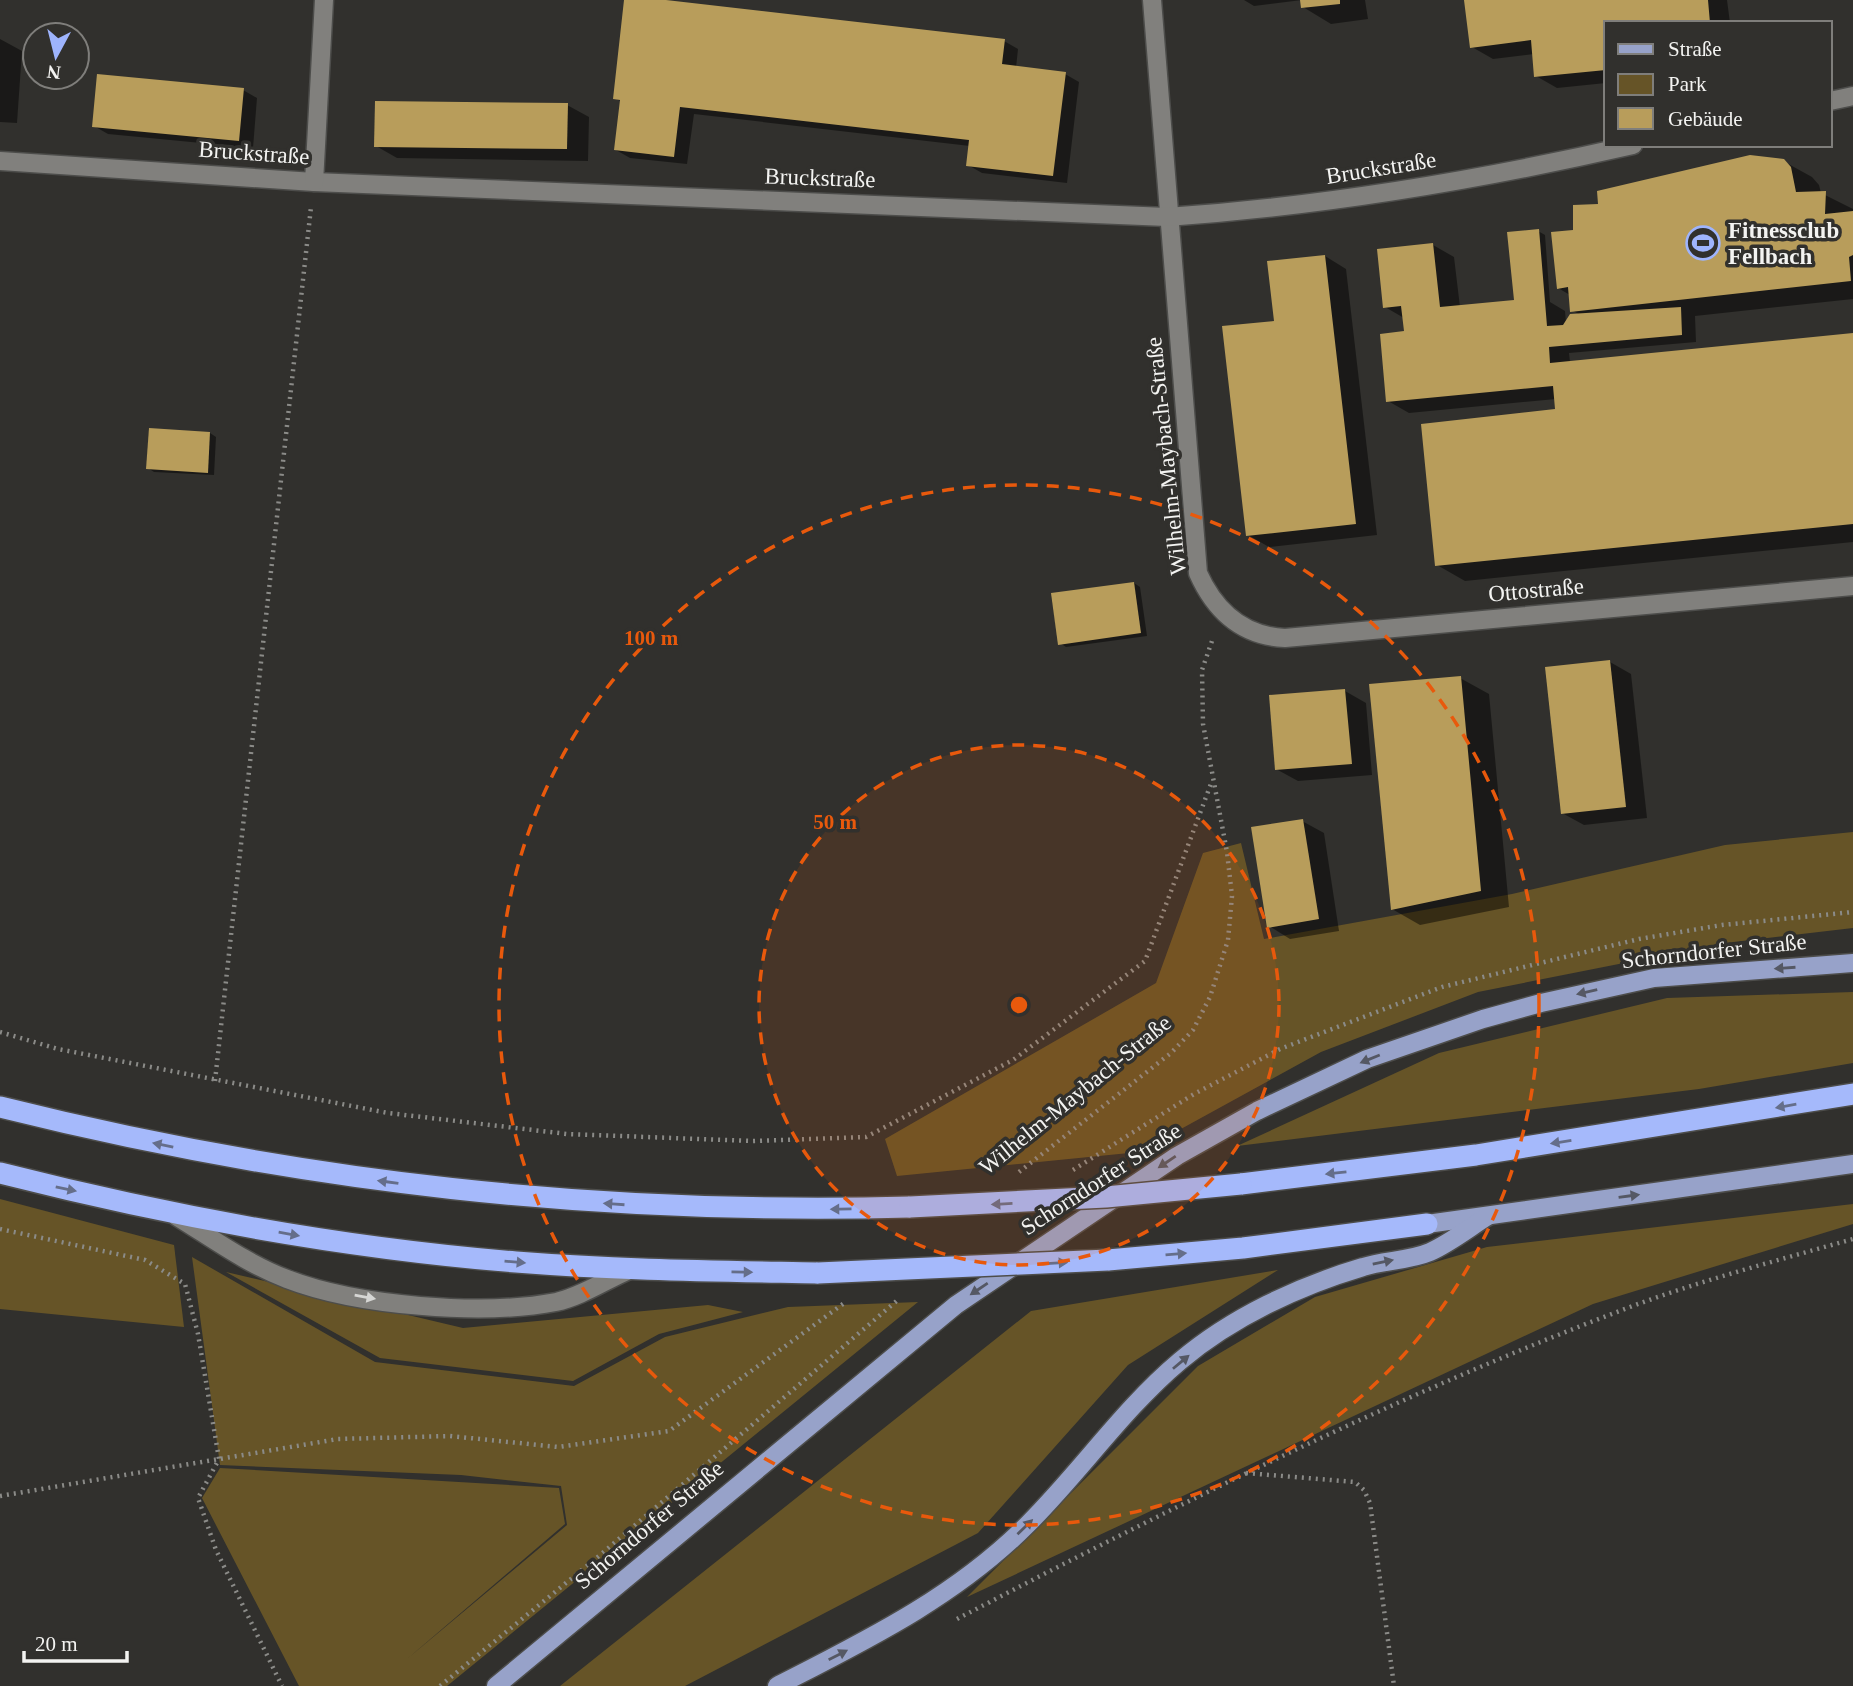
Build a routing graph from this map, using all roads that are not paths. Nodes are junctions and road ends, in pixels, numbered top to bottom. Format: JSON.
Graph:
{"nodes":[{"id":1,"x":324,"y":0,"type":"edge"},
{"id":2,"x":1152,"y":0,"type":"edge"},
{"id":3,"x":1853,"y":96,"type":"edge"},
{"id":4,"x":1832,"y":101,"type":"edge"},
{"id":5,"x":1624,"y":147,"type":"edge"},
{"id":6,"x":0,"y":161,"type":"edge"},
{"id":7,"x":314,"y":182,"type":"junction"},
{"id":8,"x":1167,"y":217,"type":"junction"},
{"id":9,"x":1853,"y":586,"type":"edge"},
{"id":10,"x":1228,"y":617,"type":"joint"},
{"id":11,"x":1853,"y":963,"type":"edge"},
{"id":12,"x":1853,"y":1094,"type":"edge"},
{"id":13,"x":0,"y":1107,"type":"edge"},
{"id":14,"x":1853,"y":1164,"type":"edge"},
{"id":15,"x":0,"y":1173,"type":"edge"},
{"id":16,"x":170,"y":1212,"type":"junction"},
{"id":17,"x":1488,"y":1216,"type":"junction"},
{"id":18,"x":1427,"y":1224,"type":"joint"},
{"id":19,"x":629,"y":1270,"type":"junction"},
{"id":20,"x":496,"y":1686,"type":"edge"},
{"id":21,"x":778,"y":1686,"type":"edge"}],
"edges":[{"from":1,"to":7,"type":"street"},
{"from":2,"to":8,"type":"street","name":"Wilhelm-Maybach-Straße"},
{"from":3,"to":4,"type":"street"},
{"from":5,"to":8,"type":"street","name":"Bruckstraße"},
{"from":6,"to":7,"type":"street","name":"Bruckstraße"},
{"from":7,"to":8,"type":"street","name":"Bruckstraße"},
{"from":8,"to":10,"type":"street","name":"Wilhelm-Maybach-Straße"},
{"from":9,"to":10,"type":"street","name":"Ottostraße"},
{"from":11,"to":20,"type":"main road","name":"Schorndorfer Straße","one_way":true},
{"from":12,"to":13,"type":"highway","one_way":true,"bridge":true},
{"from":17,"to":14,"type":"main road","one_way":true},
{"from":15,"to":16,"type":"highway","one_way":true},
{"from":16,"to":19,"type":"highway","one_way":true},
{"from":16,"to":19,"type":"street","one_way":true},
{"from":17,"to":18,"type":"main road"},
{"from":21,"to":17,"type":"main road","one_way":true},
{"from":19,"to":18,"type":"highway","one_way":true,"bridge":true}]}
